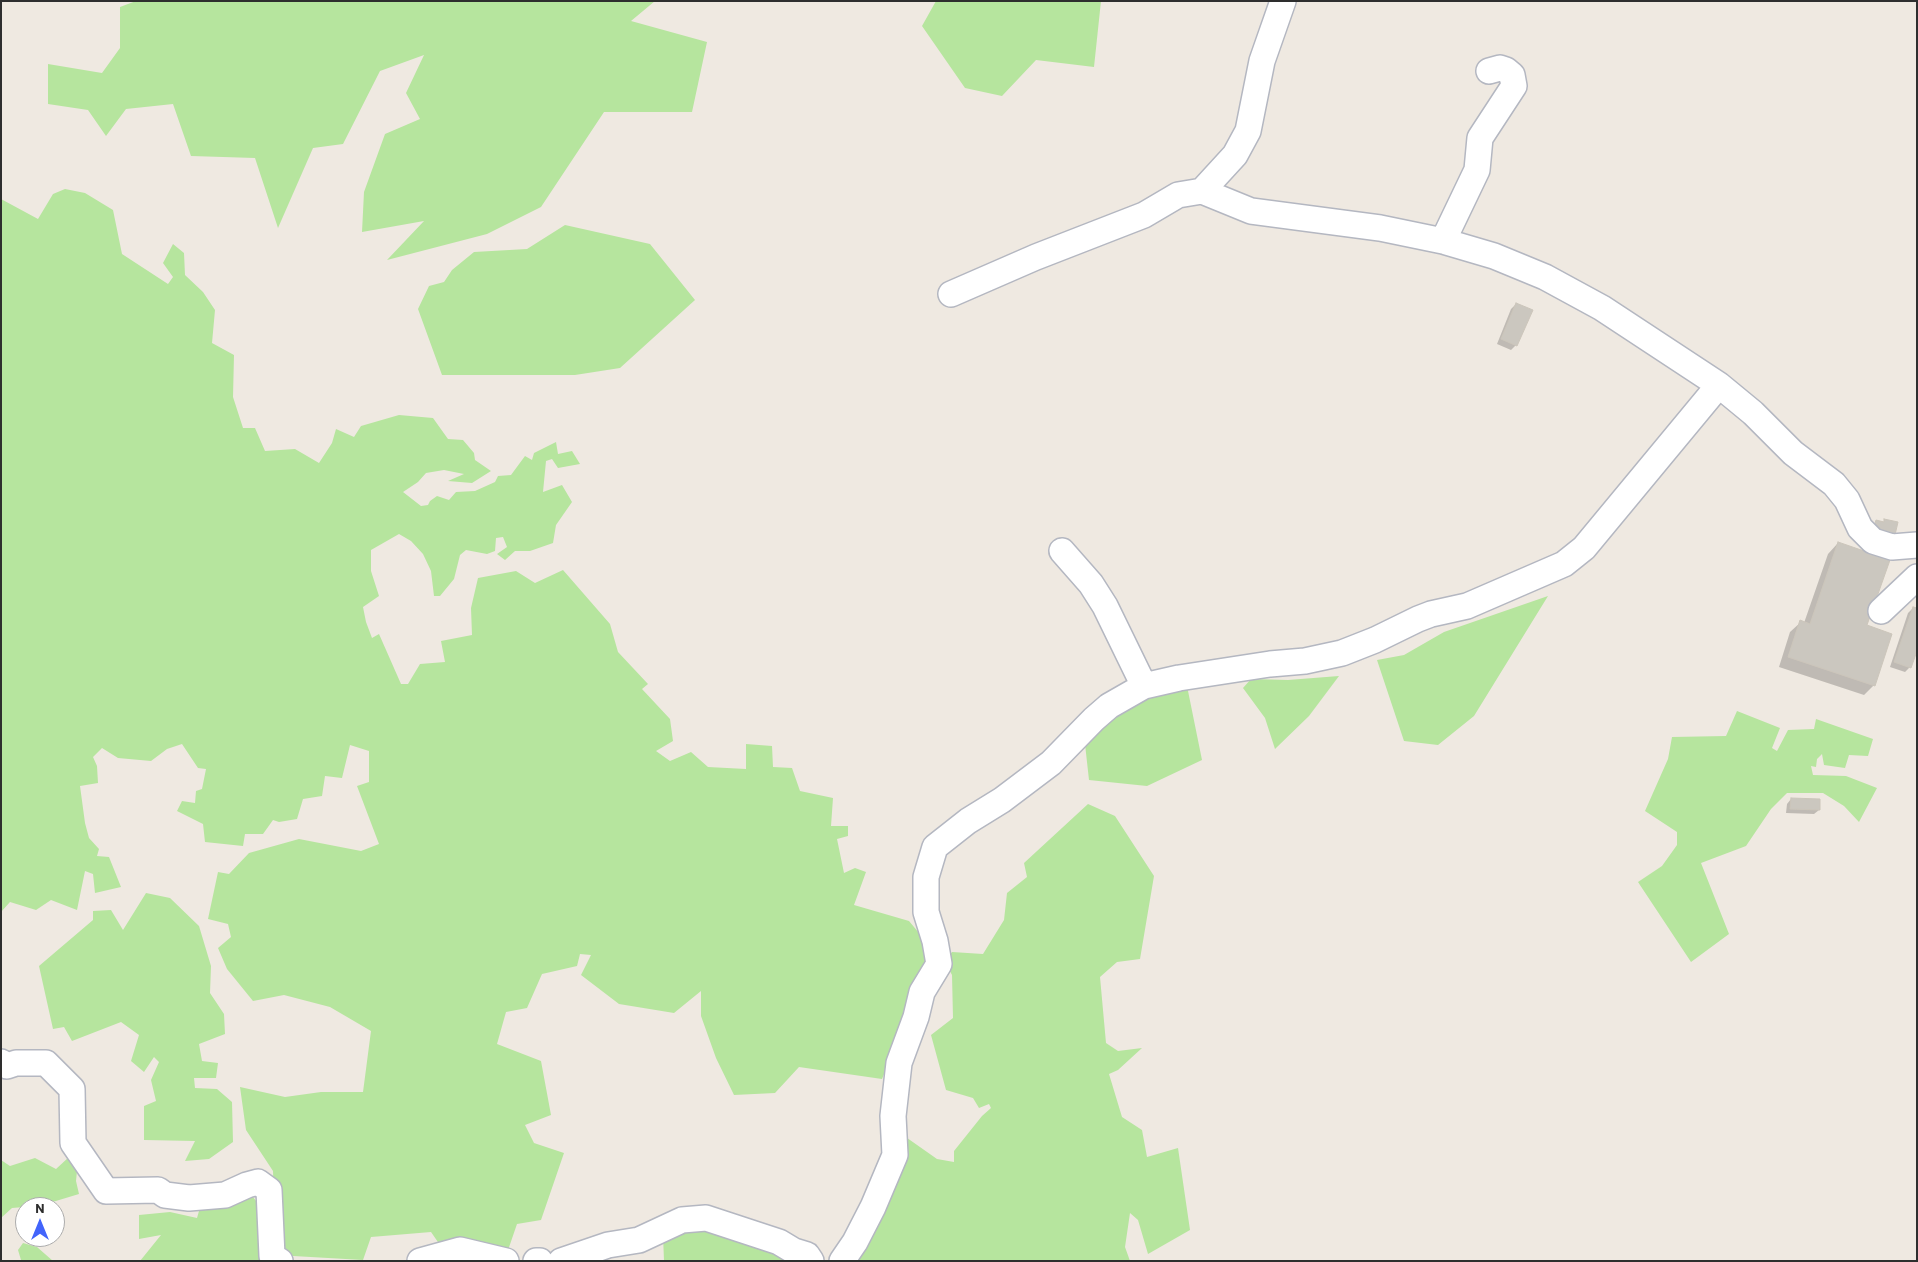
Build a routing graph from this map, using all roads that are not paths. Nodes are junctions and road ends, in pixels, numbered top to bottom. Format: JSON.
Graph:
{"nodes":[{"id":1,"x":1283,"y":1,"type":"edge"},
{"id":2,"x":1489,"y":71,"type":"dead end"},
{"id":3,"x":1202,"y":191,"type":"junction"},
{"id":4,"x":1443,"y":240,"type":"junction"},
{"id":5,"x":950,"y":294,"type":"dead end"},
{"id":6,"x":1719,"y":385,"type":"junction"},
{"id":7,"x":1917,"y":545,"type":"edge"},
{"id":8,"x":1062,"y":551,"type":"dead end"},
{"id":9,"x":1917,"y":577,"type":"edge"},
{"id":10,"x":1881,"y":610,"type":"dead end"},
{"id":11,"x":1144,"y":686,"type":"junction"},
{"id":12,"x":1,"y":1062,"type":"edge"},
{"id":13,"x":280,"y":1261,"type":"edge"},
{"id":14,"x":420,"y":1261,"type":"edge"},
{"id":15,"x":506,"y":1261,"type":"edge"},
{"id":16,"x":561,"y":1261,"type":"edge"},
{"id":17,"x":811,"y":1261,"type":"edge"},
{"id":18,"x":842,"y":1261,"type":"edge"}],
"edges":[{"from":1,"to":3,"type":"street"},
{"from":2,"to":4,"type":"street"},
{"from":3,"to":4,"type":"street"},
{"from":3,"to":5,"type":"street"},
{"from":4,"to":6,"type":"street"},
{"from":6,"to":7,"type":"street"},
{"from":6,"to":11,"type":"street"},
{"from":8,"to":11,"type":"street"},
{"from":9,"to":10,"type":"street"},
{"from":11,"to":18,"type":"street"},
{"from":12,"to":13,"type":"street"},
{"from":14,"to":15,"type":"street"},
{"from":16,"to":17,"type":"street"}]}
